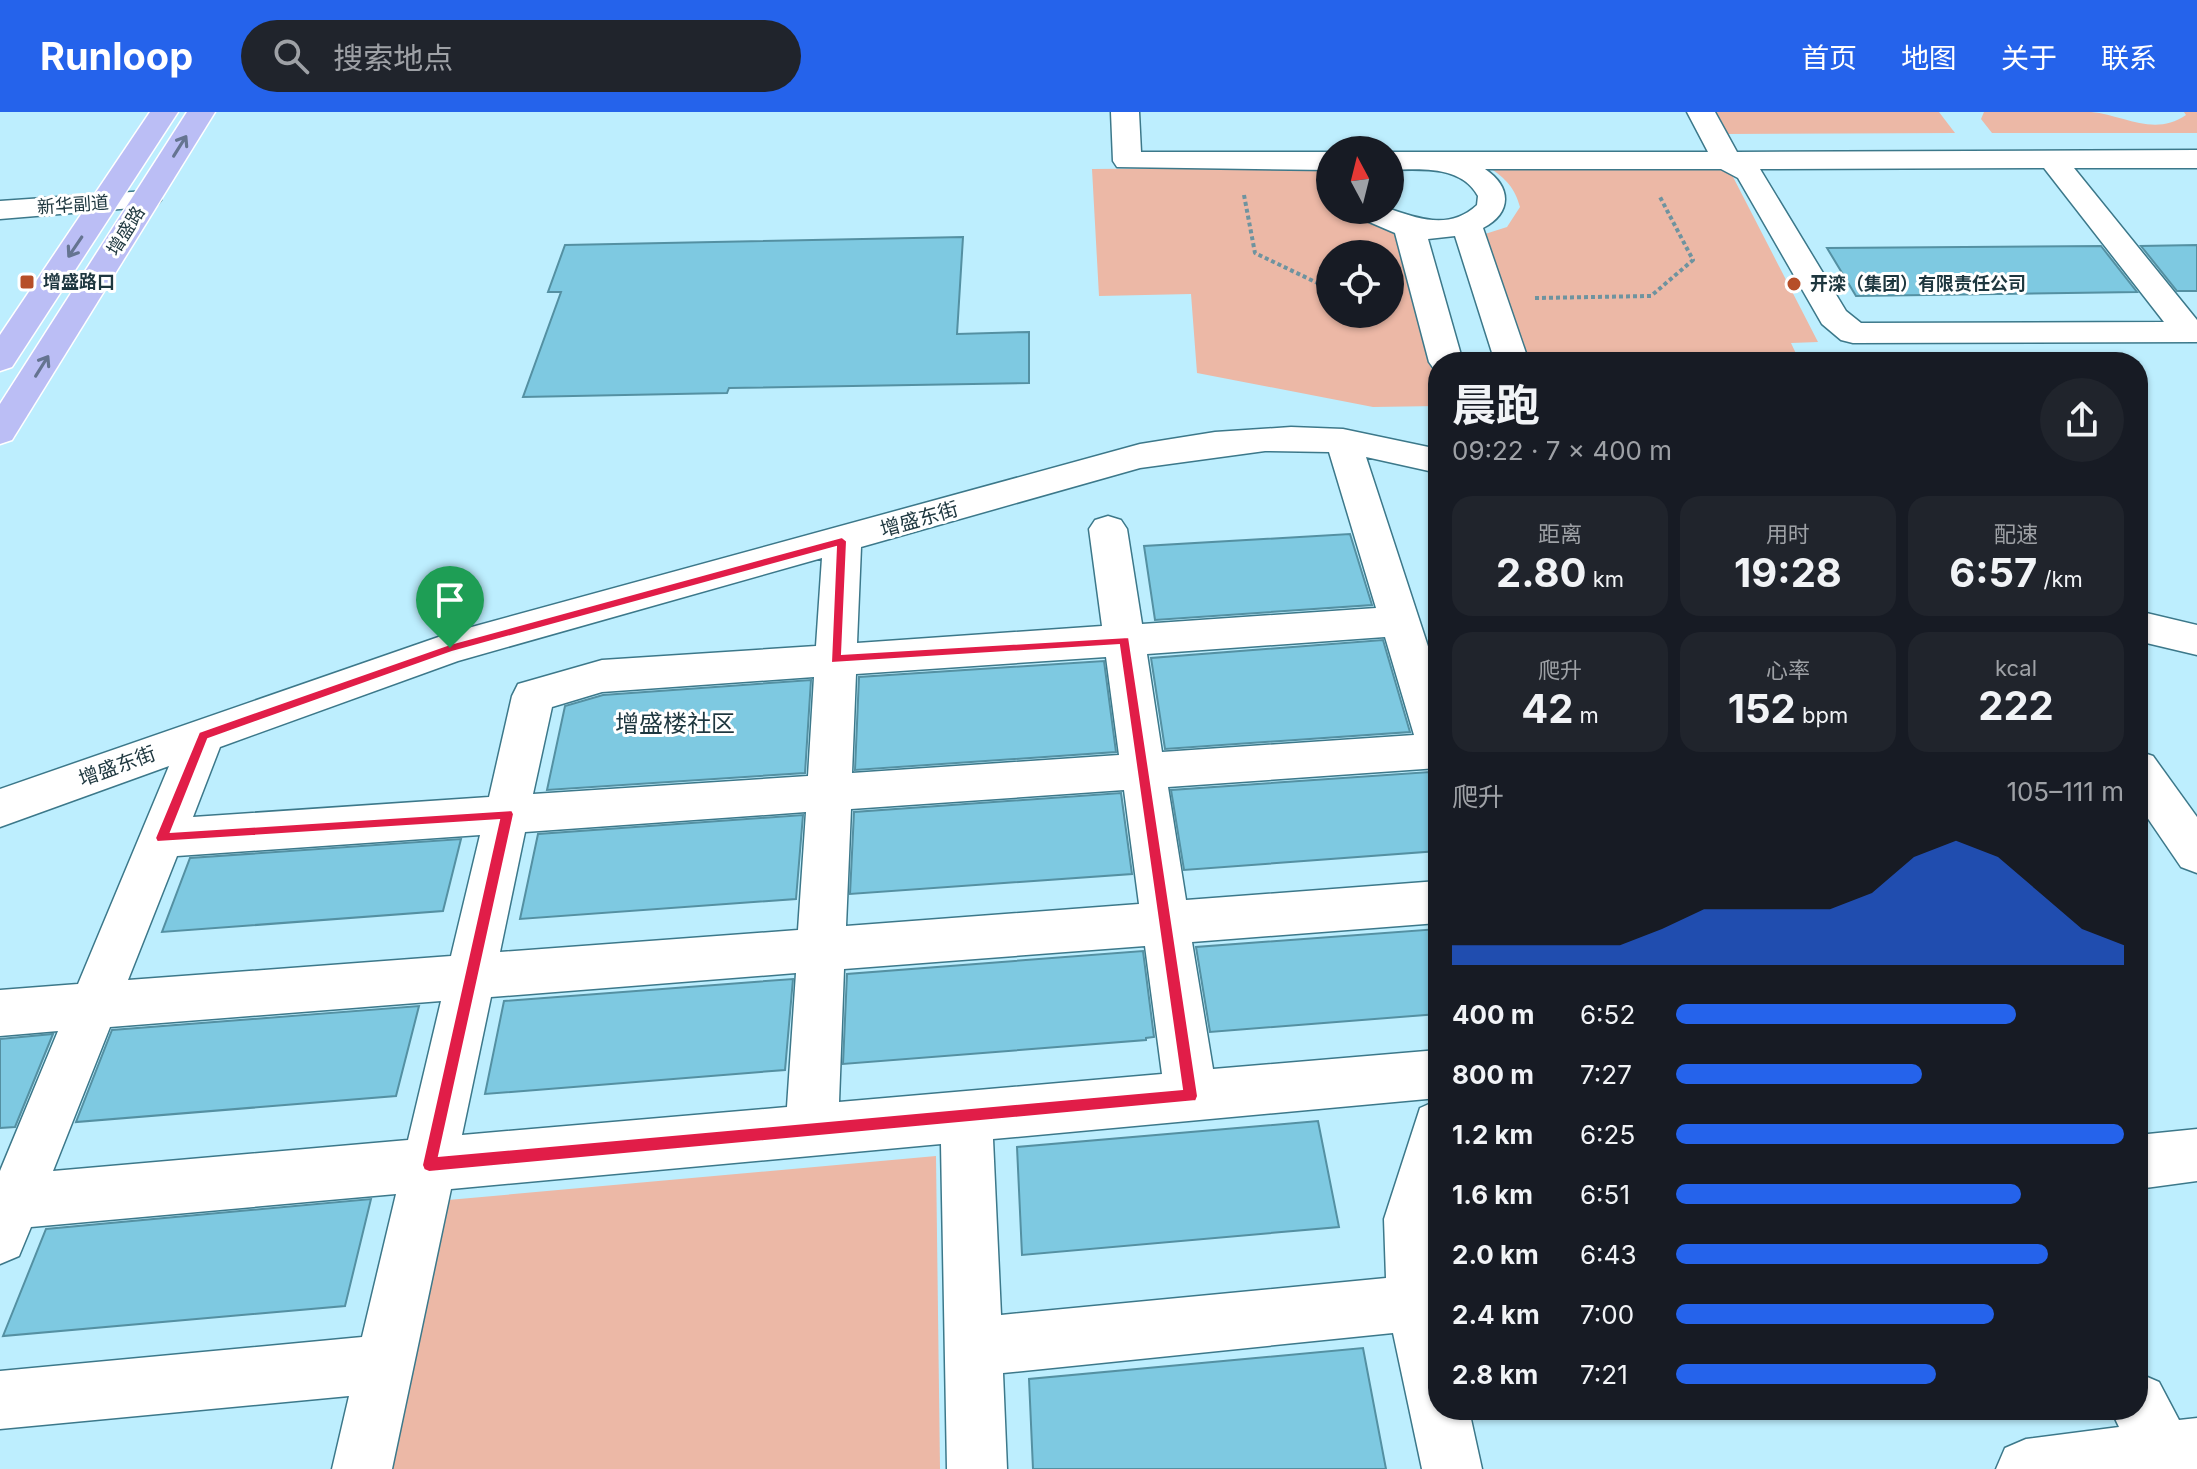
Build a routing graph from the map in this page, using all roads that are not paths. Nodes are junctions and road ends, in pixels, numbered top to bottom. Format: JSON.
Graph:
{"nodes":[{"id":1,"x":164,"y":112,"type":"edge"},
{"id":2,"x":201,"y":112,"type":"edge"},
{"id":3,"x":1125,"y":112,"type":"edge"},
{"id":4,"x":1701,"y":112,"type":"edge"},
{"id":5,"x":2197,"y":159,"type":"edge"},
{"id":6,"x":1727,"y":160,"type":"junction"},
{"id":7,"x":2053,"y":160,"type":"junction"},
{"id":8,"x":1316,"y":161,"type":"edge"},
{"id":9,"x":1404,"y":161,"type":"edge"},
{"id":10,"x":1440,"y":161,"type":"junction"},
{"id":11,"x":146,"y":200,"type":"junction"},
{"id":12,"x":104,"y":203,"type":"junction"},
{"id":13,"x":0,"y":210,"type":"edge"},
{"id":14,"x":1398,"y":224,"type":"edge"},
{"id":15,"x":1467,"y":226,"type":"junction"},
{"id":16,"x":1409,"y":227,"type":"junction"},
{"id":17,"x":2193,"y":332,"type":"edge"},
{"id":18,"x":1443,"y":352,"type":"edge"},
{"id":19,"x":1509,"y":352,"type":"edge"},
{"id":20,"x":0,"y":360,"type":"edge"},
{"id":21,"x":0,"y":432,"type":"edge"},
{"id":22,"x":1343,"y":441,"type":"junction"},
{"id":23,"x":1428,"y":459,"type":"edge"},
{"id":24,"x":1108,"y":529,"type":"dead end"},
{"id":25,"x":842,"y":541,"type":"junction"},
{"id":26,"x":1400,"y":621,"type":"junction"},
{"id":27,"x":2148,"y":628,"type":"edge"},
{"id":28,"x":1125,"y":640,"type":"junction"},
{"id":29,"x":2197,"y":640,"type":"edge"},
{"id":30,"x":836,"y":659,"type":"junction"},
{"id":31,"x":1428,"y":711,"type":"edge"},
{"id":32,"x":203,"y":736,"type":"junction"},
{"id":33,"x":1428,"y":752,"type":"edge"},
{"id":34,"x":1144,"y":771,"type":"junction"},
{"id":35,"x":2148,"y":783,"type":"edge"},
{"id":36,"x":829,"y":792,"type":"junction"},
{"id":37,"x":0,"y":808,"type":"edge"},
{"id":38,"x":507,"y":814,"type":"junction"},
{"id":39,"x":161,"y":838,"type":"junction"},
{"id":40,"x":2197,"y":853,"type":"edge"},
{"id":41,"x":1428,"y":903,"type":"edge"},
{"id":42,"x":1165,"y":923,"type":"junction"},
{"id":43,"x":821,"y":950,"type":"junction"},
{"id":44,"x":471,"y":977,"type":"junction"},
{"id":45,"x":93,"y":1006,"type":"junction"},
{"id":46,"x":0,"y":1013,"type":"edge"},
{"id":47,"x":1428,"y":1075,"type":"edge"},
{"id":48,"x":1191,"y":1096,"type":"junction"},
{"id":49,"x":966,"y":1116,"type":"junction"},
{"id":50,"x":812,"y":1130,"type":"junction"},
{"id":51,"x":2197,"y":1155,"type":"edge"},
{"id":52,"x":1428,"y":1160,"type":"edge"},
{"id":53,"x":2148,"y":1161,"type":"edge"},
{"id":54,"x":429,"y":1165,"type":"junction"},
{"id":55,"x":5,"y":1214,"type":"edge"},
{"id":56,"x":1415,"y":1303,"type":"junction"},
{"id":57,"x":973,"y":1347,"type":"junction"},
{"id":58,"x":1428,"y":1362,"type":"edge"},
{"id":59,"x":385,"y":1364,"type":"junction"},
{"id":60,"x":0,"y":1400,"type":"edge"},
{"id":61,"x":1441,"y":1420,"type":"edge"},
{"id":62,"x":2168,"y":1443,"type":"edge"},
{"id":63,"x":362,"y":1469,"type":"edge"},
{"id":64,"x":977,"y":1469,"type":"edge"},
{"id":65,"x":1452,"y":1469,"type":"edge"},
{"id":66,"x":2026,"y":1469,"type":"edge"}],
"edges":[{"from":1,"to":12,"type":"main road","name":"增盛路"},
{"from":11,"to":2,"type":"main road","name":"增盛路","one_way":true},
{"from":3,"to":8,"type":"street"},
{"from":4,"to":6,"type":"street"},
{"from":5,"to":7,"type":"street"},
{"from":6,"to":7,"type":"street"},
{"from":6,"to":10,"type":"street"},
{"from":6,"to":17,"type":"street"},
{"from":7,"to":17,"type":"street"},
{"from":9,"to":10,"type":"street"},
{"from":10,"to":15,"type":"street"},
{"from":11,"to":12,"type":"street","name":"新华副道"},
{"from":21,"to":11,"type":"main road","name":"增盛路","one_way":true},
{"from":12,"to":13,"type":"street","name":"新华副道"},
{"from":12,"to":20,"type":"main road","name":"增盛路","one_way":true},
{"from":14,"to":16,"type":"street"},
{"from":15,"to":16,"type":"street"},
{"from":15,"to":19,"type":"street"},
{"from":16,"to":18,"type":"street"},
{"from":22,"to":23,"type":"street","name":"增盛东街"},
{"from":22,"to":25,"type":"street","name":"增盛东街"},
{"from":22,"to":26,"type":"street"},
{"from":24,"to":28,"type":"street"},
{"from":25,"to":30,"type":"street"},
{"from":25,"to":32,"type":"street","name":"增盛东街"},
{"from":26,"to":28,"type":"street"},
{"from":26,"to":31,"type":"street"},
{"from":27,"to":29,"type":"street"},
{"from":28,"to":30,"type":"street"},
{"from":28,"to":34,"type":"street"},
{"from":30,"to":36,"type":"street"},
{"from":30,"to":38,"type":"street"},
{"from":32,"to":37,"type":"street","name":"增盛东街"},
{"from":32,"to":39,"type":"street"},
{"from":33,"to":34,"type":"street"},
{"from":34,"to":36,"type":"street"},
{"from":34,"to":42,"type":"street"},
{"from":35,"to":40,"type":"street"},
{"from":36,"to":38,"type":"street"},
{"from":36,"to":43,"type":"street"},
{"from":38,"to":39,"type":"street"},
{"from":38,"to":44,"type":"street"},
{"from":39,"to":45,"type":"street"},
{"from":41,"to":42,"type":"street"},
{"from":42,"to":43,"type":"street"},
{"from":42,"to":48,"type":"street"},
{"from":43,"to":44,"type":"street"},
{"from":43,"to":50,"type":"street"},
{"from":44,"to":45,"type":"street"},
{"from":44,"to":54,"type":"street"},
{"from":45,"to":46,"type":"street"},
{"from":45,"to":55,"type":"street"},
{"from":47,"to":48,"type":"street"},
{"from":48,"to":49,"type":"street"},
{"from":49,"to":50,"type":"street"},
{"from":49,"to":57,"type":"street"},
{"from":50,"to":54,"type":"street"},
{"from":51,"to":53,"type":"street"},
{"from":52,"to":56,"type":"street"},
{"from":54,"to":55,"type":"street"},
{"from":54,"to":59,"type":"street"},
{"from":56,"to":57,"type":"street"},
{"from":56,"to":58,"type":"street"},
{"from":57,"to":64,"type":"street"},
{"from":59,"to":60,"type":"street"},
{"from":59,"to":63,"type":"street"},
{"from":61,"to":65,"type":"street"},
{"from":62,"to":66,"type":"street"}]}
